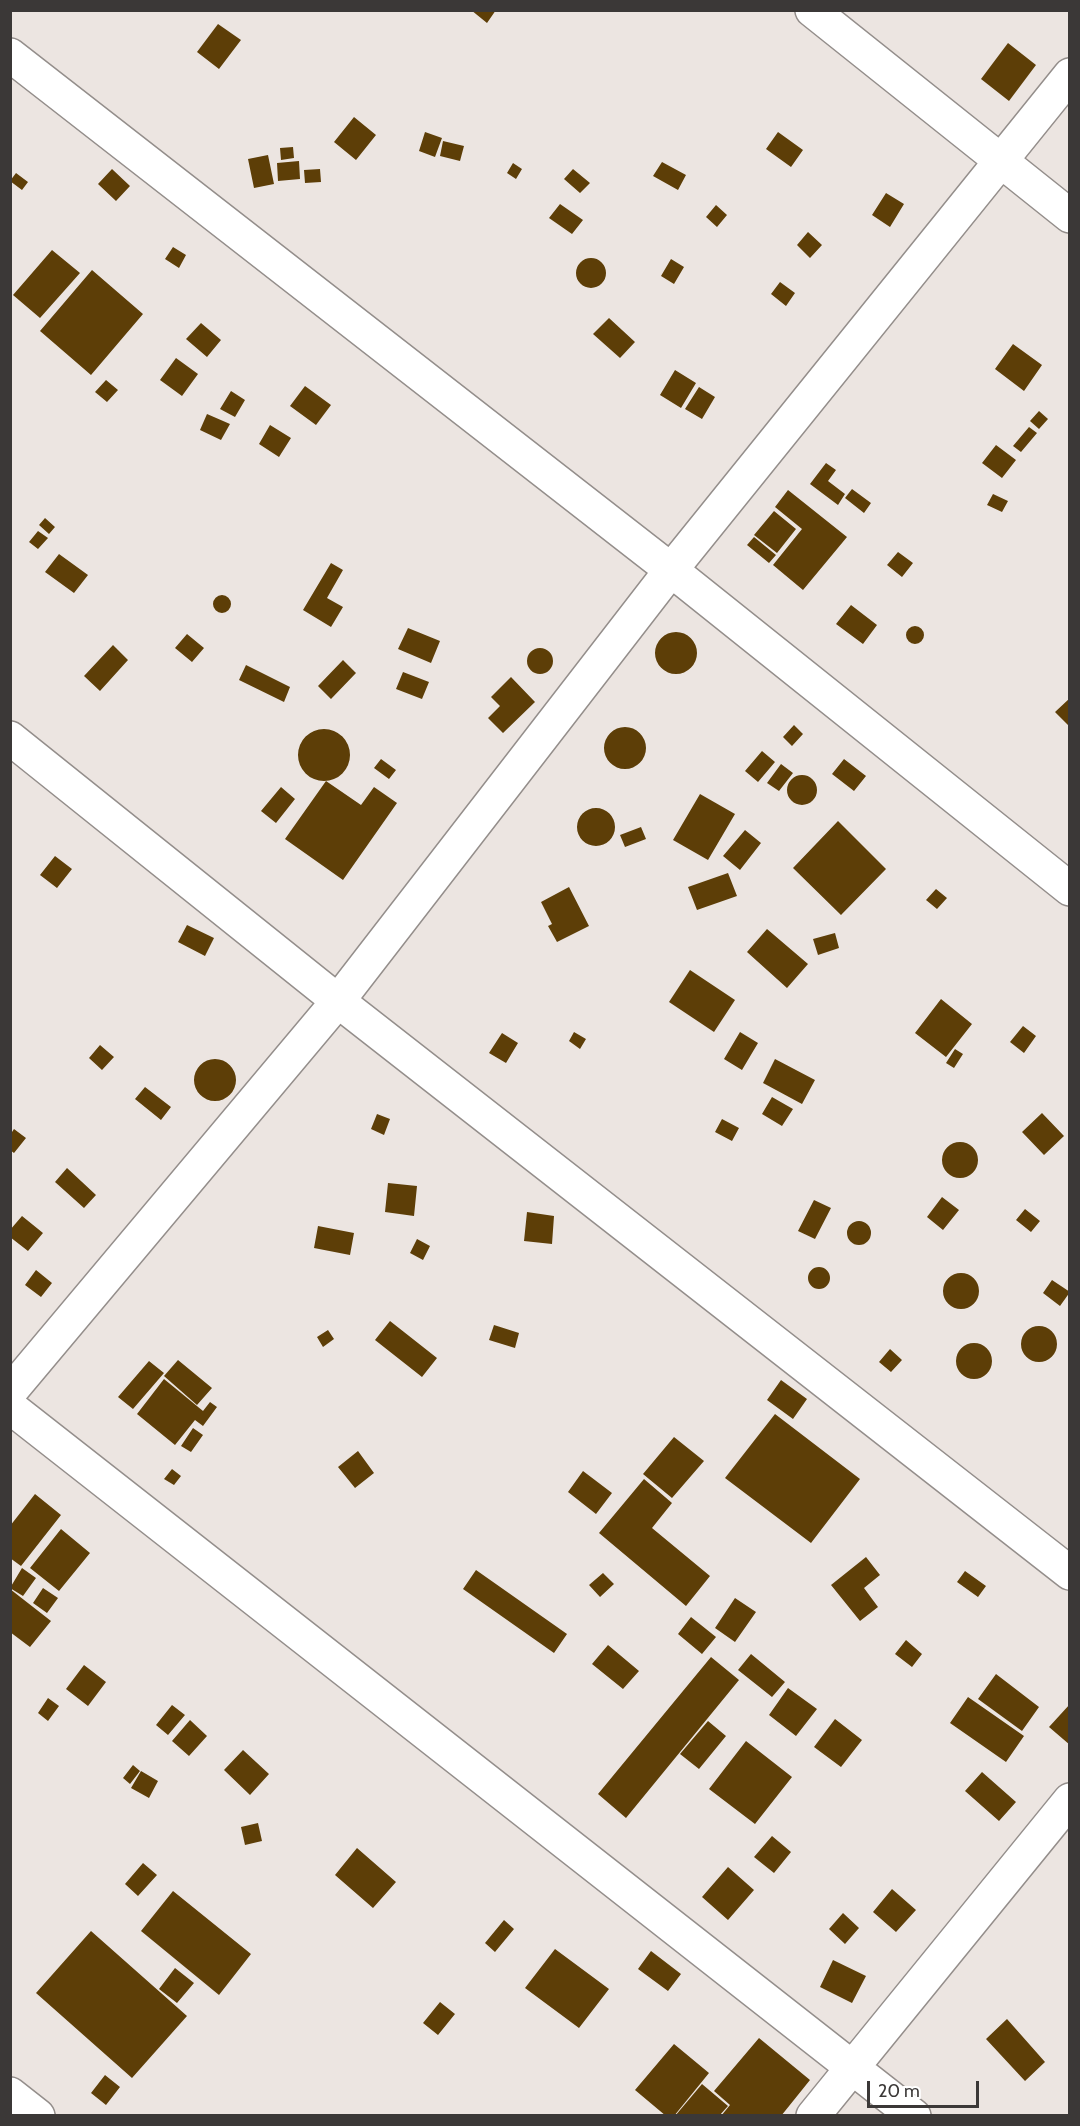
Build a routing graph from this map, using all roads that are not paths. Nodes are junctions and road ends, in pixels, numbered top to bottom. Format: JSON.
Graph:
{"nodes":[{"id":1,"x":812,"y":10,"type":"edge"},
{"id":2,"x":10,"y":55,"type":"edge"},
{"id":3,"x":1070,"y":75,"type":"edge"},
{"id":4,"x":1000,"y":162,"type":"junction"},
{"id":5,"x":1070,"y":216,"type":"edge"},
{"id":6,"x":671,"y":570,"type":"junction"},
{"id":7,"x":10,"y":738,"type":"edge"},
{"id":8,"x":1070,"y":889,"type":"edge"},
{"id":9,"x":338,"y":1001,"type":"junction"},
{"id":10,"x":10,"y":1392,"type":"edge"},
{"id":11,"x":10,"y":1407,"type":"edge"},
{"id":12,"x":1070,"y":1572,"type":"edge"},
{"id":13,"x":1070,"y":1800,"type":"edge"},
{"id":14,"x":852,"y":2067,"type":"junction"},
{"id":15,"x":10,"y":2094,"type":"edge"},
{"id":16,"x":38,"y":2115,"type":"edge"},
{"id":17,"x":813,"y":2115,"type":"edge"},
{"id":18,"x":914,"y":2115,"type":"edge"}],
"edges":[{"from":1,"to":4,"type":"street"},
{"from":2,"to":6,"type":"street"},
{"from":3,"to":4,"type":"street"},
{"from":4,"to":5,"type":"street"},
{"from":4,"to":6,"type":"street"},
{"from":6,"to":8,"type":"street"},
{"from":6,"to":9,"type":"street"},
{"from":7,"to":9,"type":"street"},
{"from":9,"to":10,"type":"street"},
{"from":9,"to":12,"type":"street"},
{"from":11,"to":14,"type":"street"},
{"from":13,"to":14,"type":"street"},
{"from":14,"to":17,"type":"street"},
{"from":14,"to":18,"type":"street"},
{"from":15,"to":16,"type":"street"}]}
